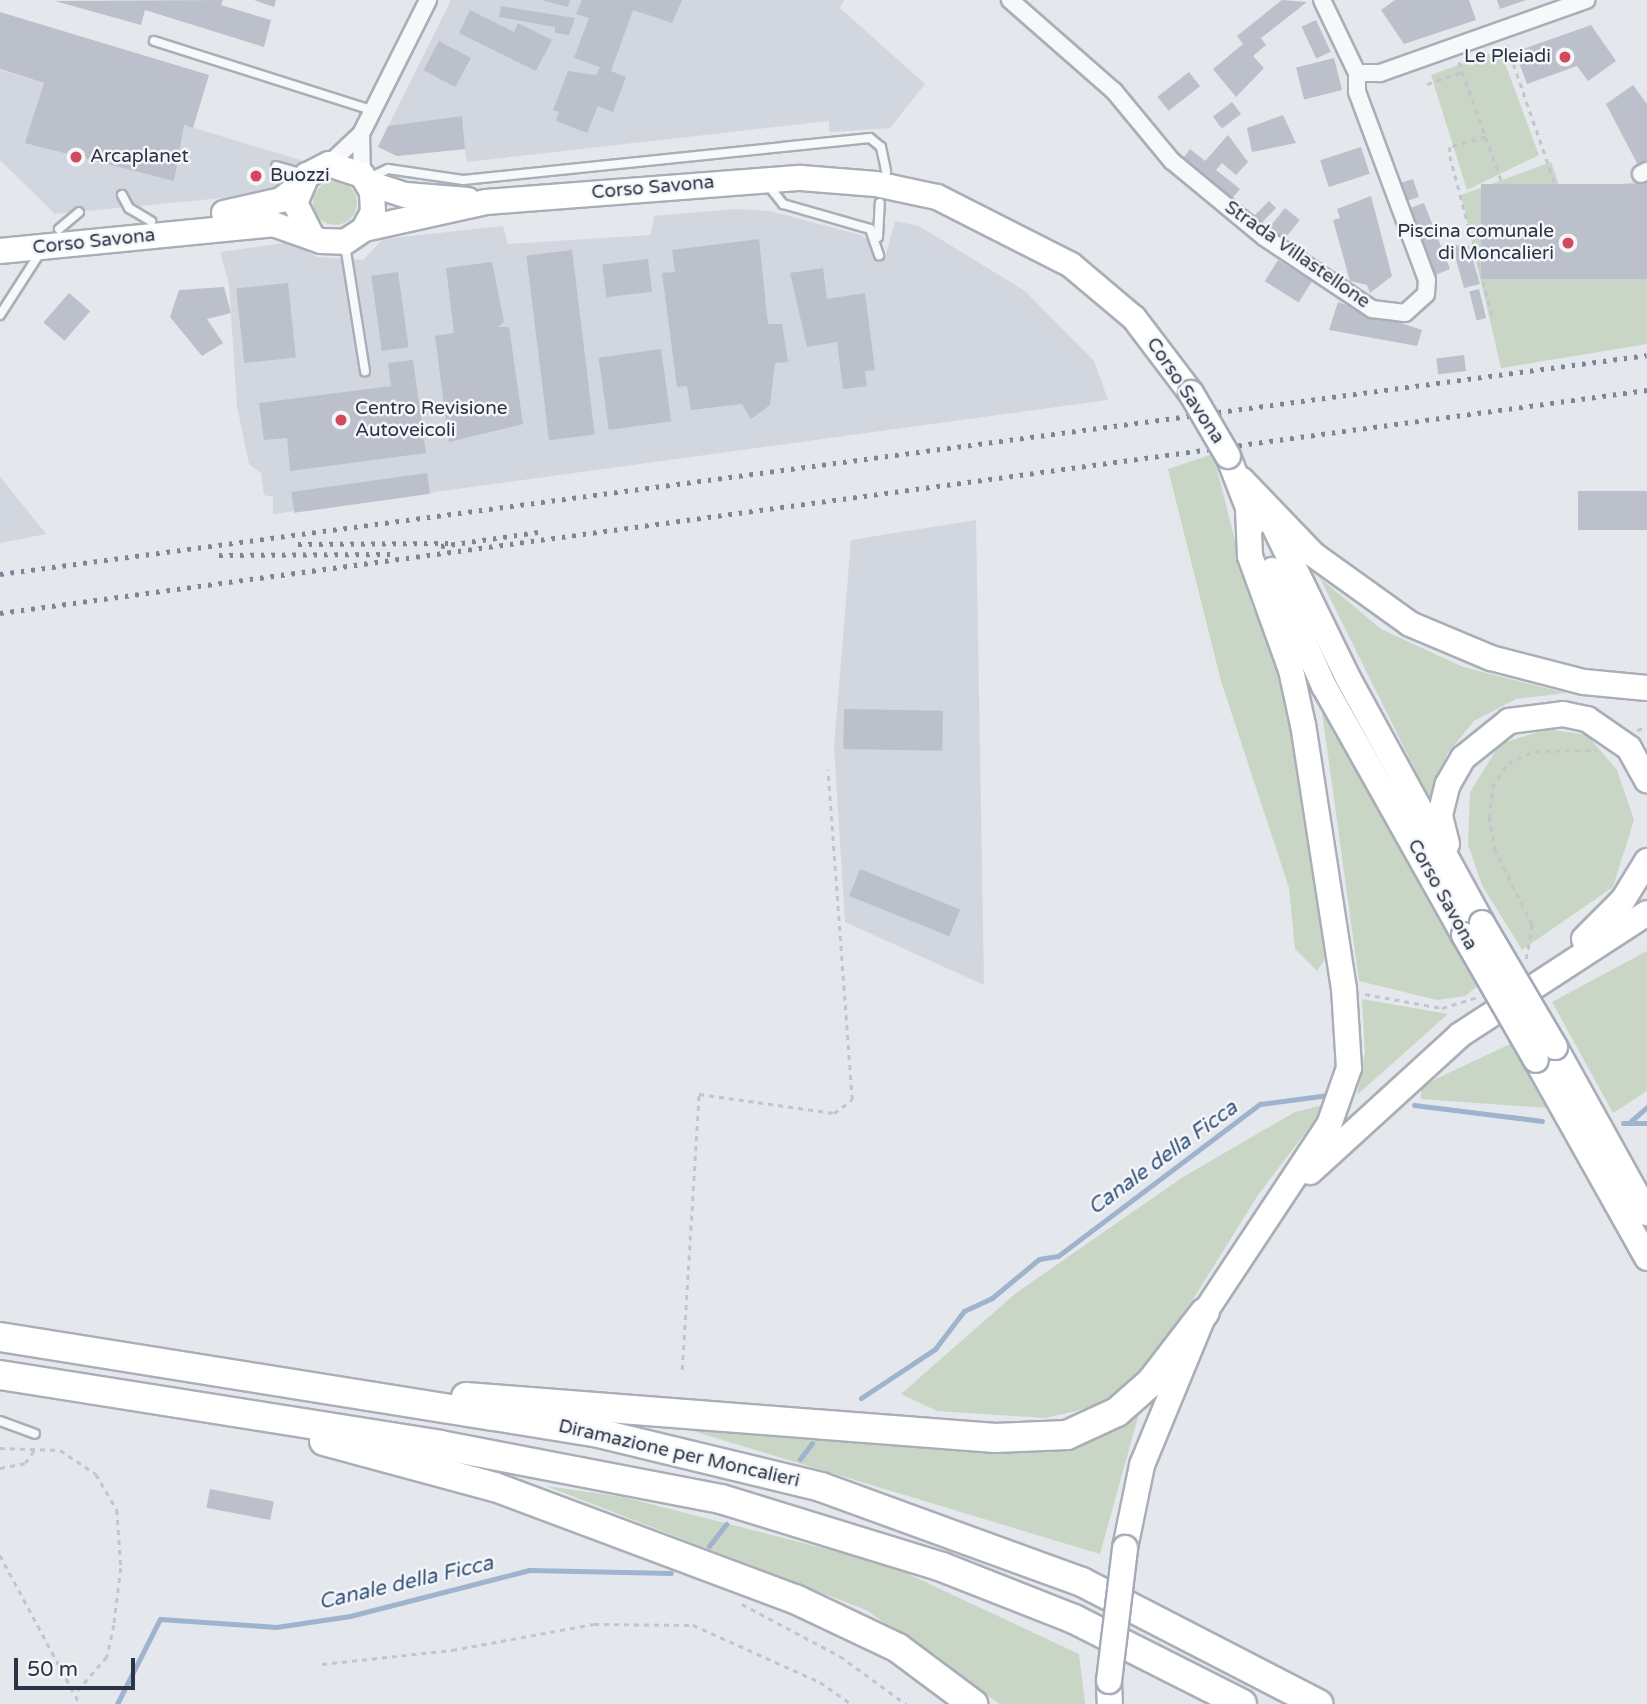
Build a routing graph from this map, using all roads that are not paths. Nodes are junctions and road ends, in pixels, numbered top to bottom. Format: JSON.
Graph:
{"nodes":[{"id":1,"x":428,"y":0,"type":"edge"},
{"id":2,"x":1010,"y":0,"type":"edge"},
{"id":3,"x":1322,"y":0,"type":"edge"},
{"id":4,"x":1586,"y":0,"type":"edge"},
{"id":5,"x":154,"y":41,"type":"dead end"},
{"id":6,"x":1357,"y":73,"type":"junction"},
{"id":7,"x":372,"y":110,"type":"junction"},
{"id":8,"x":361,"y":134,"type":"junction"},
{"id":9,"x":276,"y":166,"type":"dead end"},
{"id":10,"x":886,"y":171,"type":"dead end"},
{"id":11,"x":312,"y":174,"type":"junction"},
{"id":12,"x":513,"y":175,"type":"junction"},
{"id":13,"x":365,"y":179,"type":"junction"},
{"id":14,"x":763,"y":179,"type":"junction"},
{"id":15,"x":122,"y":195,"type":"dead end"},
{"id":16,"x":515,"y":200,"type":"junction"},
{"id":17,"x":486,"y":202,"type":"junction"},
{"id":18,"x":880,"y":203,"type":"dead end"},
{"id":19,"x":79,"y":212,"type":"dead end"},
{"id":20,"x":151,"y":221,"type":"junction"},
{"id":21,"x":0,"y":235,"type":"edge"},
{"id":22,"x":311,"y":235,"type":"junction"},
{"id":23,"x":354,"y":236,"type":"junction"},
{"id":24,"x":878,"y":237,"type":"junction"},
{"id":25,"x":51,"y":238,"type":"junction"},
{"id":26,"x":0,"y":251,"type":"edge"},
{"id":27,"x":879,"y":255,"type":"dead end"},
{"id":28,"x":0,"y":315,"type":"edge"},
{"id":29,"x":365,"y":371,"type":"dead end"},
{"id":30,"x":1255,"y":505,"type":"junction"},
{"id":31,"x":1647,"y":688,"type":"edge"},
{"id":32,"x":1647,"y":779,"type":"edge"},
{"id":33,"x":1647,"y":861,"type":"edge"},
{"id":34,"x":1455,"y":875,"type":"junction"},
{"id":35,"x":1647,"y":914,"type":"edge"},
{"id":36,"x":1473,"y":929,"type":"junction"},
{"id":37,"x":1544,"y":976,"type":"junction"},
{"id":38,"x":1545,"y":1054,"type":"junction"},
{"id":39,"x":1276,"y":1206,"type":"junction"},
{"id":40,"x":1647,"y":1213,"type":"edge"},
{"id":41,"x":1647,"y":1258,"type":"edge"},
{"id":42,"x":1205,"y":1312,"type":"junction"},
{"id":43,"x":0,"y":1337,"type":"edge"},
{"id":44,"x":0,"y":1375,"type":"edge"},
{"id":45,"x":370,"y":1396,"type":"junction"},
{"id":46,"x":214,"y":1409,"type":"junction"},
{"id":47,"x":0,"y":1421,"type":"edge"},
{"id":48,"x":35,"y":1434,"type":"dead end"},
{"id":49,"x":1110,"y":1693,"type":"edge"},
{"id":50,"x":973,"y":1704,"type":"edge"},
{"id":51,"x":1242,"y":1704,"type":"edge"},
{"id":52,"x":1318,"y":1704,"type":"edge"}],
"edges":[{"from":1,"to":7,"type":"street"},
{"from":2,"to":6,"type":"street","name":"Strada Villastellone"},
{"from":3,"to":6,"type":"street","name":"Strada Villastellone"},
{"from":4,"to":6,"type":"street"},
{"from":5,"to":7,"type":"lane"},
{"from":7,"to":8,"type":"street"},
{"from":8,"to":11,"type":"street"},
{"from":8,"to":13,"type":"street"},
{"from":9,"to":11,"type":"lane"},
{"from":10,"to":12,"type":"lane"},
{"from":11,"to":13,"type":"main road"},
{"from":11,"to":20,"type":"main road","name":"Corso Savona"},
{"from":11,"to":22,"type":"main road"},
{"from":12,"to":13,"type":"lane"},
{"from":12,"to":16,"type":"lane"},
{"from":13,"to":17,"type":"main road","name":"Corso Savona"},
{"from":13,"to":23,"type":"main road"},
{"from":14,"to":16,"type":"main road","name":"Corso Savona"},
{"from":14,"to":24,"type":"lane"},
{"from":14,"to":30,"type":"main road","name":"Corso Savona","bridge":true},
{"from":15,"to":20,"type":"lane"},
{"from":16,"to":17,"type":"main road","name":"Corso Savona"},
{"from":17,"to":23,"type":"main road","name":"Corso Savona"},
{"from":18,"to":24,"type":"lane"},
{"from":19,"to":25,"type":"lane"},
{"from":20,"to":25,"type":"main road","name":"Corso Savona"},
{"from":21,"to":25,"type":"main road","name":"Corso Savona"},
{"from":22,"to":23,"type":"main road"},
{"from":22,"to":25,"type":"main road","name":"Corso Savona"},
{"from":23,"to":29,"type":"lane"},
{"from":24,"to":27,"type":"lane"},
{"from":25,"to":26,"type":"main road","name":"Corso Savona"},
{"from":25,"to":28,"type":"lane"},
{"from":30,"to":31,"type":"main road"},
{"from":30,"to":34,"type":"main road","name":"Corso Savona"},
{"from":30,"to":36,"type":"main road","name":"Corso Savona"},
{"from":30,"to":39,"type":"main road"},
{"from":32,"to":34,"type":"main road"},
{"from":33,"to":37,"type":"main road"},
{"from":34,"to":36,"type":"main road","name":"Corso Savona"},
{"from":35,"to":37,"type":"main road"},
{"from":36,"to":38,"type":"main road","name":"Corso Savona","bridge":true},
{"from":37,"to":39,"type":"main road"},
{"from":38,"to":40,"type":"main road","name":"Corso Savona"},
{"from":38,"to":41,"type":"main road","name":"Corso Savona"},
{"from":39,"to":42,"type":"main road"},
{"from":42,"to":45,"type":"highway"},
{"from":42,"to":49,"type":"main road","bridge":true},
{"from":43,"to":45,"type":"highway","name":"Diramazione per Moncalieri"},
{"from":44,"to":46,"type":"highway","name":"Diramazione per Moncalieri"},
{"from":45,"to":52,"type":"highway","name":"Diramazione per Moncalieri"},
{"from":46,"to":50,"type":"highway"},
{"from":46,"to":51,"type":"highway","name":"Diramazione per Moncalieri"},
{"from":47,"to":48,"type":"lane"}]}
